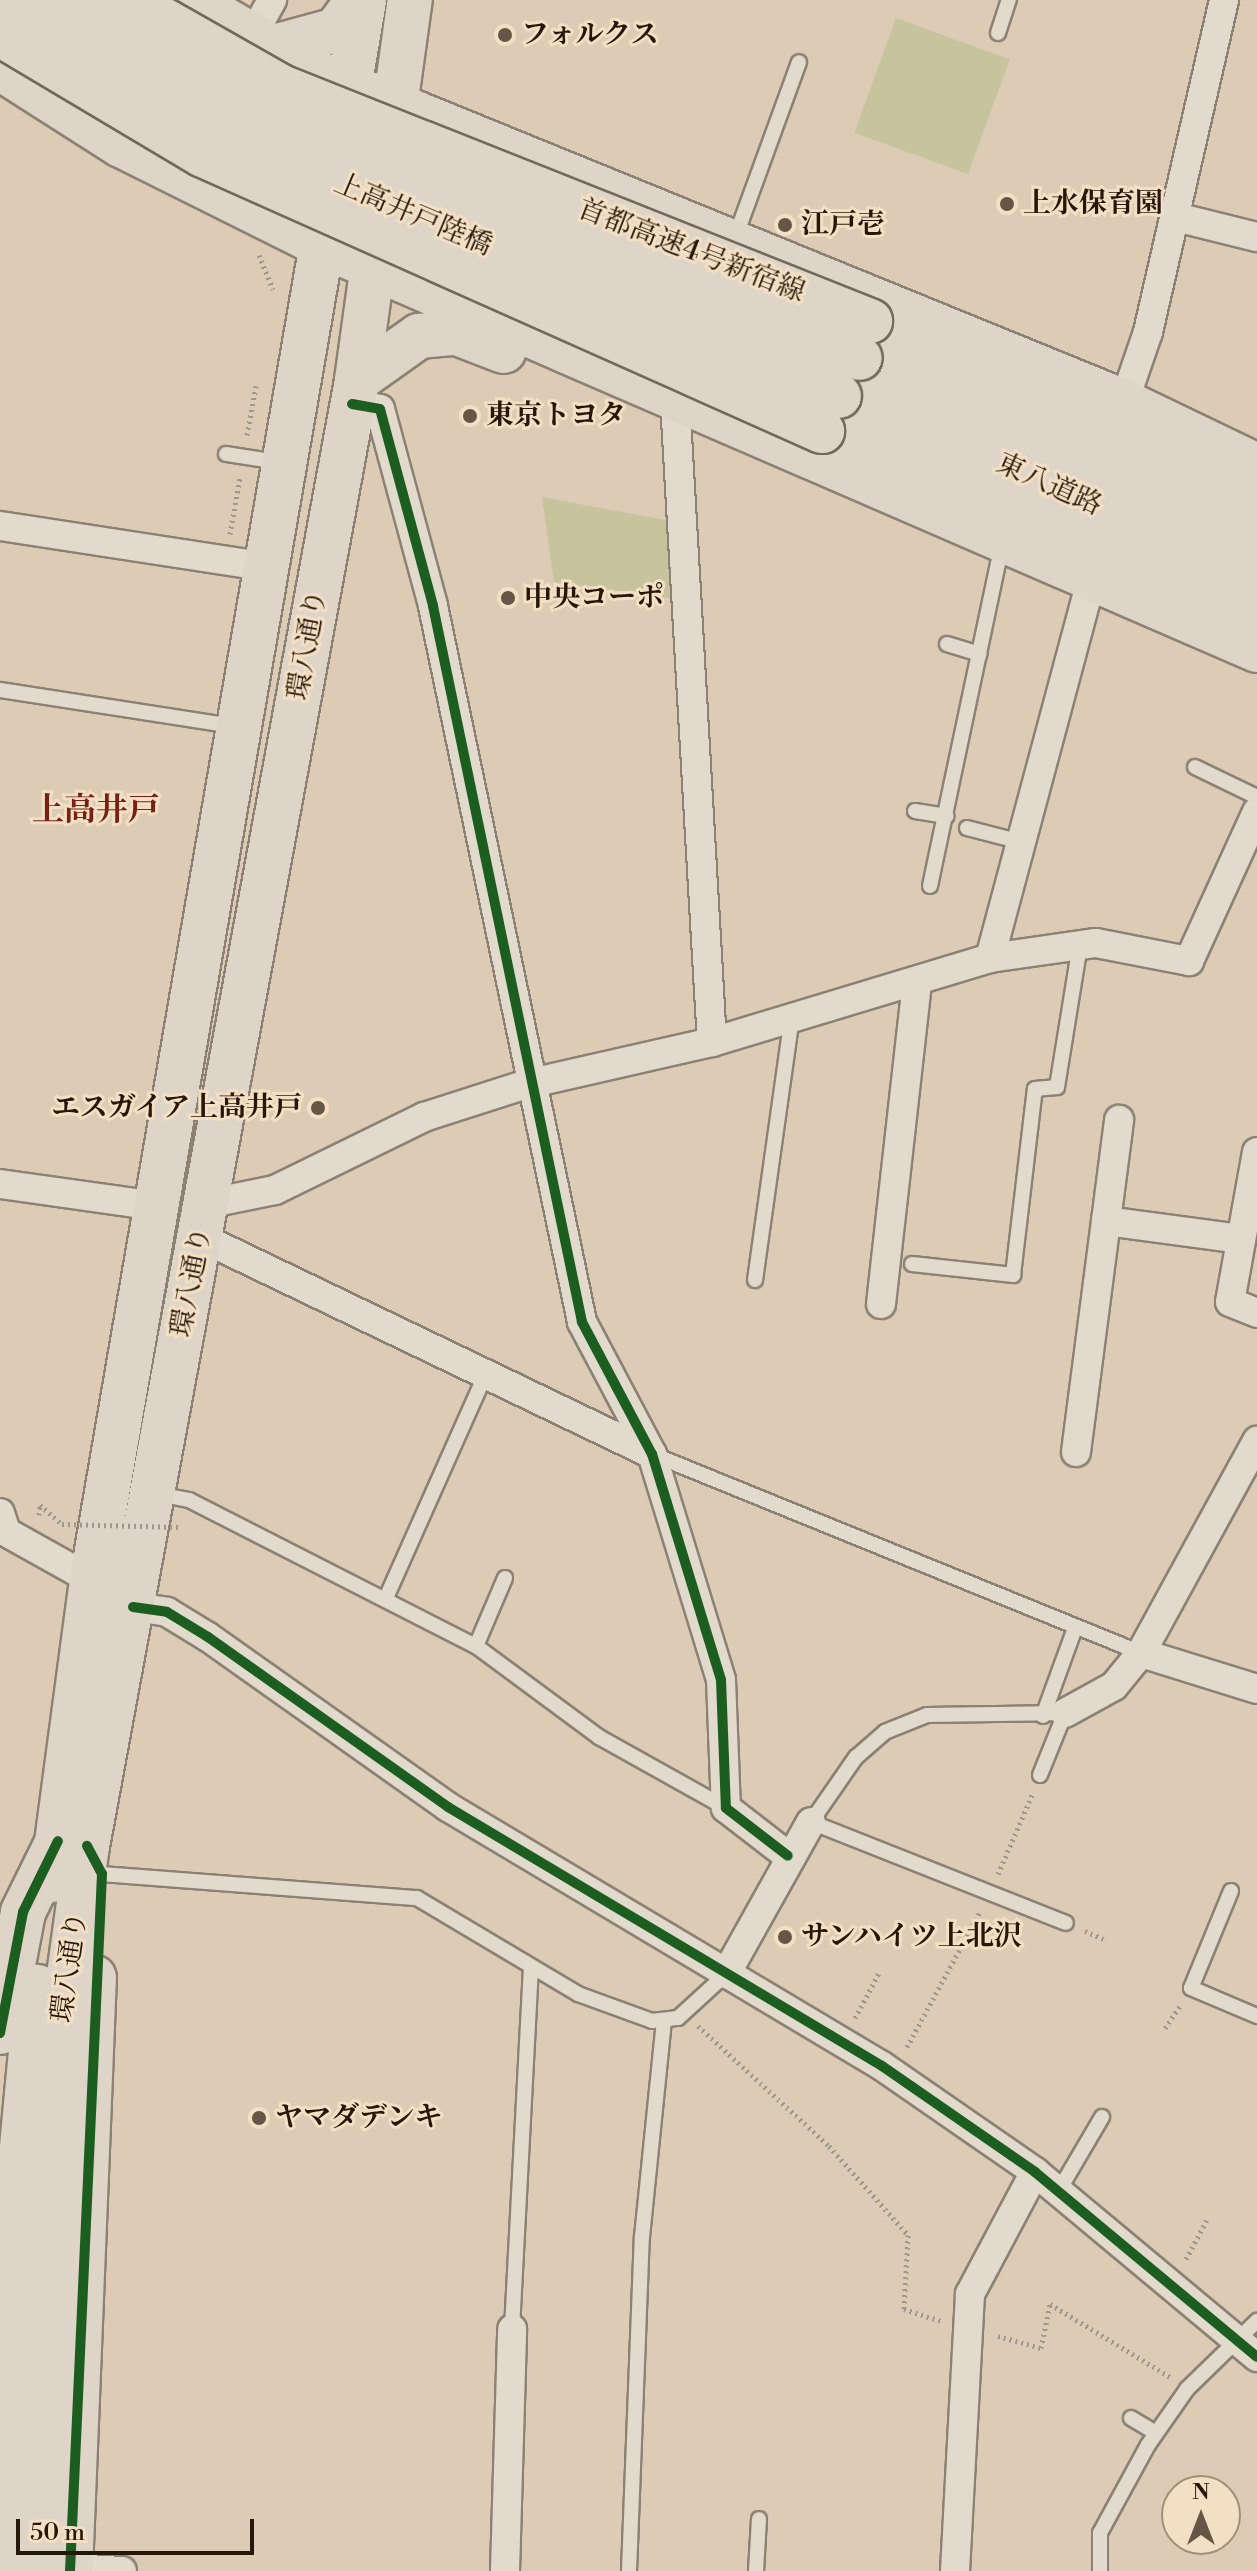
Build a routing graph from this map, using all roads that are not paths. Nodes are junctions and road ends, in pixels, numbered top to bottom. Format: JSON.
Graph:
{"nodes":[{"id":1,"x":4,"y":0,"type":"edge"},
{"id":2,"x":64,"y":0,"type":"edge"},
{"id":3,"x":128,"y":0,"type":"edge"},
{"id":4,"x":165,"y":0,"type":"edge"},
{"id":5,"x":191,"y":0,"type":"edge"},
{"id":6,"x":272,"y":0,"type":"edge"},
{"id":7,"x":361,"y":0,"type":"edge"},
{"id":8,"x":410,"y":0,"type":"edge"},
{"id":9,"x":1009,"y":0,"type":"edge"},
{"id":10,"x":1224,"y":0,"type":"edge"},
{"id":11,"x":998,"y":33,"type":"dead end"},
{"id":12,"x":0,"y":34,"type":"edge"},
{"id":13,"x":259,"y":45,"type":"junction"},
{"id":14,"x":799,"y":62,"type":"dead end"},
{"id":15,"x":16,"y":79,"type":"edge"},
{"id":16,"x":350,"y":86,"type":"junction"},
{"id":17,"x":398,"y":105,"type":"junction"},
{"id":18,"x":572,"y":177,"type":"junction"},
{"id":19,"x":1176,"y":217,"type":"junction"},
{"id":20,"x":1257,"y":237,"type":"edge"},
{"id":21,"x":733,"y":243,"type":"junction"},
{"id":22,"x":324,"y":246,"type":"junction"},
{"id":23,"x":375,"y":269,"type":"junction"},
{"id":24,"x":546,"y":345,"type":"junction"},
{"id":25,"x":860,"y":358,"type":"joint"},
{"id":26,"x":607,"y":373,"type":"junction"},
{"id":27,"x":355,"y":392,"type":"junction"},
{"id":28,"x":675,"y":401,"type":"junction"},
{"id":29,"x":1124,"y":402,"type":"junction"},
{"id":30,"x":831,"y":413,"type":"junction"},
{"id":31,"x":226,"y":454,"type":"dead end"},
{"id":32,"x":287,"y":463,"type":"junction"},
{"id":33,"x":1254,"y":470,"type":"edge"},
{"id":34,"x":0,"y":526,"type":"edge"},
{"id":35,"x":1257,"y":535,"type":"edge"},
{"id":36,"x":1002,"y":543,"type":"junction"},
{"id":37,"x":269,"y":567,"type":"junction"},
{"id":38,"x":1257,"y":580,"type":"edge"},
{"id":39,"x":1091,"y":582,"type":"junction"},
{"id":40,"x":1164,"y":614,"type":"junction"},
{"id":41,"x":1257,"y":624,"type":"edge"},
{"id":42,"x":947,"y":644,"type":"dead end"},
{"id":43,"x":1257,"y":650,"type":"edge"},
{"id":44,"x":979,"y":654,"type":"junction"},
{"id":45,"x":1257,"y":664,"type":"edge"},
{"id":46,"x":0,"y":690,"type":"edge"},
{"id":47,"x":243,"y":728,"type":"junction"},
{"id":48,"x":1195,"y":767,"type":"dead end"},
{"id":49,"x":1257,"y":797,"type":"edge"},
{"id":50,"x":915,"y":811,"type":"dead end"},
{"id":51,"x":1257,"y":812,"type":"edge"},
{"id":52,"x":947,"y":816,"type":"junction"},
{"id":53,"x":967,"y":828,"type":"dead end"},
{"id":54,"x":1021,"y":842,"type":"junction"},
{"id":55,"x":930,"y":886,"type":"dead end"},
{"id":56,"x":1080,"y":945,"type":"junction"},
{"id":57,"x":990,"y":958,"type":"junction"},
{"id":58,"x":917,"y":982,"type":"junction"},
{"id":59,"x":792,"y":1018,"type":"junction"},
{"id":60,"x":712,"y":1042,"type":"junction"},
{"id":61,"x":527,"y":1084,"type":"junction"},
{"id":62,"x":1119,"y":1120,"type":"dead end"},
{"id":63,"x":1257,"y":1152,"type":"edge"},
{"id":64,"x":0,"y":1184,"type":"edge"},
{"id":65,"x":157,"y":1206,"type":"junction"},
{"id":66,"x":203,"y":1220,"type":"junction"},
{"id":67,"x":1106,"y":1221,"type":"junction"},
{"id":68,"x":1241,"y":1239,"type":"junction"},
{"id":69,"x":912,"y":1264,"type":"dead end"},
{"id":70,"x":755,"y":1280,"type":"dead end"},
{"id":71,"x":881,"y":1304,"type":"dead end"},
{"id":72,"x":1257,"y":1313,"type":"edge"},
{"id":73,"x":486,"y":1373,"type":"junction"},
{"id":74,"x":1257,"y":1441,"type":"edge"},
{"id":75,"x":1076,"y":1452,"type":"dead end"},
{"id":76,"x":652,"y":1454,"type":"junction"},
{"id":77,"x":151,"y":1493,"type":"junction"},
{"id":78,"x":2,"y":1530,"type":"edge"},
{"id":79,"x":505,"y":1578,"type":"dead end"},
{"id":80,"x":92,"y":1580,"type":"junction"},
{"id":81,"x":386,"y":1598,"type":"junction"},
{"id":82,"x":133,"y":1607,"type":"junction"},
{"id":83,"x":1075,"y":1628,"type":"junction"},
{"id":84,"x":476,"y":1646,"type":"junction"},
{"id":85,"x":1141,"y":1653,"type":"junction"},
{"id":86,"x":1257,"y":1689,"type":"edge"},
{"id":87,"x":1054,"y":1715,"type":"junction"},
{"id":88,"x":1040,"y":1775,"type":"road end"},
{"id":89,"x":726,"y":1808,"type":"junction"},
{"id":90,"x":811,"y":1822,"type":"junction"},
{"id":91,"x":82,"y":1854,"type":"junction"},
{"id":92,"x":788,"y":1856,"type":"junction"},
{"id":93,"x":1231,"y":1891,"type":"dead end"},
{"id":94,"x":1066,"y":1923,"type":"dead end"},
{"id":95,"x":531,"y":1968,"type":"junction"},
{"id":96,"x":726,"y":1974,"type":"junction"},
{"id":97,"x":1257,"y":2016,"type":"edge"},
{"id":98,"x":664,"y":2020,"type":"junction"},
{"id":99,"x":0,"y":2033,"type":"edge"},
{"id":100,"x":1102,"y":2117,"type":"dead end"},
{"id":101,"x":1035,"y":2172,"type":"junction"},
{"id":102,"x":1058,"y":2192,"type":"junction"},
{"id":103,"x":32,"y":2290,"type":"junction"},
{"id":104,"x":1257,"y":2321,"type":"edge"},
{"id":105,"x":512,"y":2329,"type":"joint"},
{"id":106,"x":1248,"y":2351,"type":"edge"},
{"id":107,"x":1131,"y":2418,"type":"dead end"},
{"id":108,"x":1156,"y":2433,"type":"junction"},
{"id":109,"x":759,"y":2519,"type":"dead end"},
{"id":110,"x":58,"y":2570,"type":"edge"},
{"id":111,"x":3,"y":2571,"type":"edge"},
{"id":112,"x":122,"y":2571,"type":"edge"},
{"id":113,"x":505,"y":2571,"type":"edge"},
{"id":114,"x":629,"y":2571,"type":"edge"},
{"id":115,"x":756,"y":2571,"type":"edge"},
{"id":116,"x":955,"y":2571,"type":"edge"},
{"id":117,"x":1100,"y":2571,"type":"edge"}],
"edges":[{"from":1,"to":30,"type":"main road","name":"上高井戸陸橋","bridge":true},
{"from":2,"to":25,"type":"main road","name":"上高井戸陸橋","bridge":true},
{"from":3,"to":33,"type":"main road","name":"首都高速4号新宿線","bridge":true},
{"from":4,"to":15,"type":"main road"},
{"from":5,"to":13,"type":"main road"},
{"from":6,"to":13,"type":"street"},
{"from":7,"to":13,"type":"main road"},
{"from":7,"to":16,"type":"main road","name":"環八通り"},
{"from":8,"to":17,"type":"main road","name":"環八通り"},
{"from":9,"to":11,"type":"lane"},
{"from":10,"to":19,"type":"street"},
{"from":12,"to":30,"type":"main road","name":"上高井戸陸橋","bridge":true},
{"from":13,"to":16,"type":"main road"},
{"from":14,"to":21,"type":"lane"},
{"from":15,"to":22,"type":"main road"},
{"from":16,"to":17,"type":"main road"},
{"from":16,"to":22,"type":"main road","name":"環八通り"},
{"from":17,"to":18,"type":"main road"},
{"from":17,"to":23,"type":"main road","name":"環八通り"},
{"from":18,"to":21,"type":"main road"},
{"from":18,"to":24,"type":"main road"},
{"from":19,"to":20,"type":"street"},
{"from":19,"to":29,"type":"street"},
{"from":21,"to":29,"type":"main road"},
{"from":22,"to":23,"type":"main road"},
{"from":22,"to":32,"type":"main road","name":"環八通り"},
{"from":23,"to":24,"type":"main road"},
{"from":23,"to":27,"type":"main road","name":"環八通り"},
{"from":24,"to":26,"type":"main road"},
{"from":25,"to":35,"type":"main road","name":"東八道路"},
{"from":26,"to":27,"type":"main road"},
{"from":26,"to":28,"type":"main road"},
{"from":27,"to":61,"type":"street"},
{"from":27,"to":66,"type":"main road","name":"環八通り"},
{"from":28,"to":36,"type":"main road"},
{"from":28,"to":60,"type":"street"},
{"from":29,"to":33,"type":"main road"},
{"from":30,"to":38,"type":"main road","name":"東八道路"},
{"from":30,"to":41,"type":"main road"},
{"from":31,"to":32,"type":"lane"},
{"from":32,"to":37,"type":"main road","name":"環八通り"},
{"from":34,"to":37,"type":"street"},
{"from":36,"to":39,"type":"main road"},
{"from":36,"to":44,"type":"lane"},
{"from":37,"to":47,"type":"main road","name":"環八通り"},
{"from":39,"to":40,"type":"main road"},
{"from":39,"to":54,"type":"street"},
{"from":40,"to":43,"type":"main road"},
{"from":40,"to":45,"type":"main road"},
{"from":42,"to":44,"type":"lane"},
{"from":44,"to":52,"type":"lane"},
{"from":46,"to":47,"type":"lane"},
{"from":47,"to":65,"type":"main road","name":"環八通り"},
{"from":48,"to":49,"type":"lane"},
{"from":50,"to":52,"type":"lane"},
{"from":51,"to":56,"type":"street"},
{"from":52,"to":55,"type":"lane"},
{"from":53,"to":54,"type":"lane"},
{"from":54,"to":57,"type":"street"},
{"from":56,"to":57,"type":"street"},
{"from":56,"to":69,"type":"lane"},
{"from":57,"to":58,"type":"street"},
{"from":58,"to":59,"type":"street"},
{"from":58,"to":71,"type":"street"},
{"from":59,"to":60,"type":"street"},
{"from":59,"to":70,"type":"lane"},
{"from":60,"to":61,"type":"street"},
{"from":61,"to":66,"type":"street"},
{"from":61,"to":76,"type":"street"},
{"from":62,"to":67,"type":"street"},
{"from":63,"to":68,"type":"street"},
{"from":64,"to":65,"type":"street"},
{"from":65,"to":80,"type":"main road","name":"環八通り"},
{"from":66,"to":73,"type":"street"},
{"from":66,"to":77,"type":"main road","name":"環八通り"},
{"from":67,"to":68,"type":"street"},
{"from":67,"to":75,"type":"street"},
{"from":68,"to":72,"type":"street"},
{"from":73,"to":76,"type":"street"},
{"from":73,"to":81,"type":"lane"},
{"from":74,"to":85,"type":"street"},
{"from":76,"to":83,"type":"lane"},
{"from":76,"to":89,"type":"street"},
{"from":77,"to":81,"type":"lane"},
{"from":77,"to":82,"type":"main road","name":"環八通り"},
{"from":78,"to":80,"type":"street"},
{"from":79,"to":84,"type":"lane"},
{"from":80,"to":91,"type":"main road","name":"環八通り"},
{"from":81,"to":84,"type":"lane"},
{"from":82,"to":91,"type":"main road","name":"環八通り"},
{"from":82,"to":96,"type":"street"},
{"from":83,"to":85,"type":"lane"},
{"from":83,"to":87,"type":"lane"},
{"from":84,"to":89,"type":"lane"},
{"from":85,"to":86,"type":"street"},
{"from":85,"to":87,"type":"street"},
{"from":87,"to":88,"type":"lane"},
{"from":87,"to":90,"type":"lane"},
{"from":89,"to":92,"type":"street"},
{"from":90,"to":92,"type":"street"},
{"from":90,"to":94,"type":"lane"},
{"from":91,"to":95,"type":"lane"},
{"from":91,"to":99,"type":"main road"},
{"from":91,"to":103,"type":"main road","name":"環八通り"},
{"from":91,"to":110,"type":"main road"},
{"from":92,"to":96,"type":"street"},
{"from":93,"to":97,"type":"lane"},
{"from":95,"to":98,"type":"lane"},
{"from":95,"to":105,"type":"lane"},
{"from":96,"to":98,"type":"lane"},
{"from":96,"to":101,"type":"street"},
{"from":98,"to":114,"type":"lane"},
{"from":100,"to":102,"type":"lane"},
{"from":101,"to":102,"type":"street"},
{"from":101,"to":116,"type":"street"},
{"from":102,"to":106,"type":"street"},
{"from":103,"to":110,"type":"main road","name":"環八通り"},
{"from":103,"to":111,"type":"main road","name":"環八通り"},
{"from":104,"to":106,"type":"lane"},
{"from":105,"to":113,"type":"street"},
{"from":106,"to":108,"type":"lane"},
{"from":107,"to":108,"type":"lane"},
{"from":108,"to":117,"type":"lane"},
{"from":109,"to":115,"type":"lane"},
{"from":110,"to":112,"type":"street"}]}
